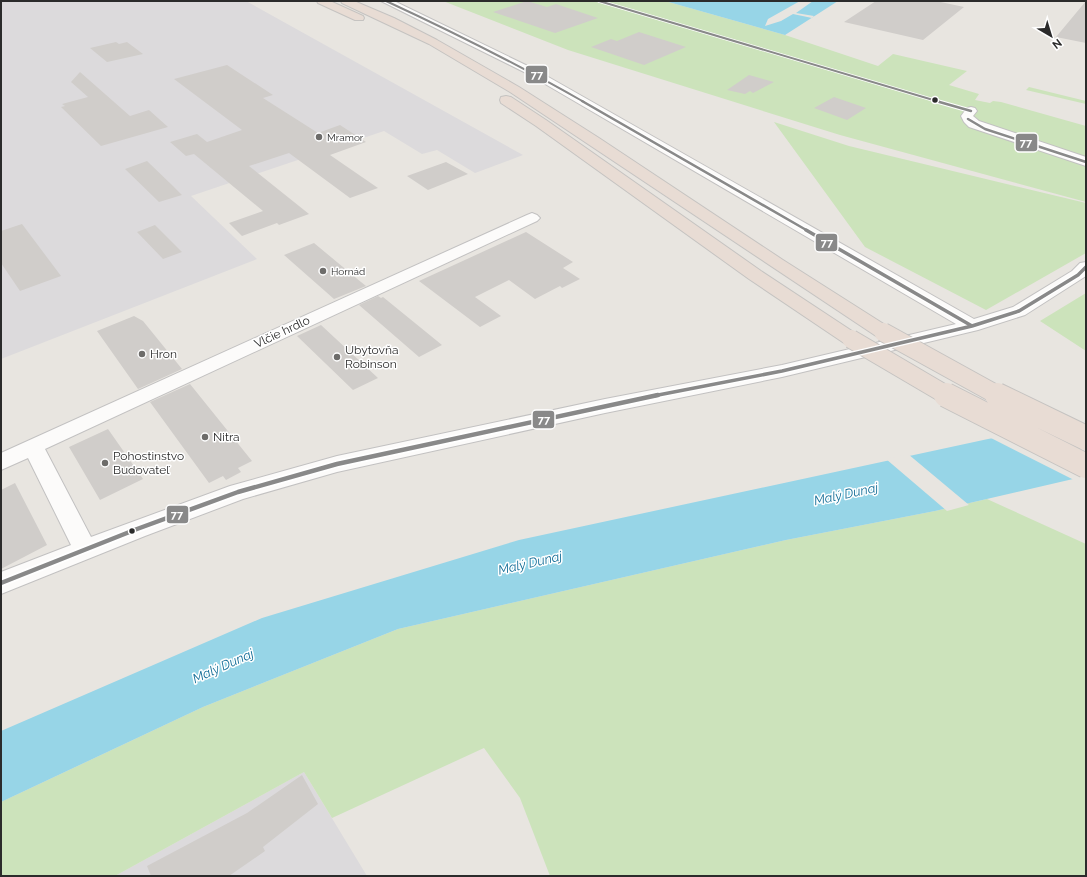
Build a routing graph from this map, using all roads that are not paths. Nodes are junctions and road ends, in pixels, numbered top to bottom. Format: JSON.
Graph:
{"nodes":[{"id":1,"x":322,"y":1,"type":"edge"},
{"id":2,"x":346,"y":1,"type":"edge"},
{"id":3,"x":386,"y":1,"type":"edge"},
{"id":4,"x":378,"y":27,"type":"dead end"},
{"id":5,"x":462,"y":62,"type":"junction"},
{"id":6,"x":971,"y":110,"type":"dead end"},
{"id":7,"x":1086,"y":162,"type":"edge"},
{"id":8,"x":532,"y":218,"type":"dead end"},
{"id":9,"x":1086,"y":267,"type":"edge"},
{"id":10,"x":972,"y":326,"type":"junction"},
{"id":11,"x":1086,"y":438,"type":"edge"},
{"id":12,"x":33,"y":446,"type":"junction"},
{"id":13,"x":1,"y":462,"type":"edge"},
{"id":14,"x":1086,"y":466,"type":"edge"},
{"id":15,"x":86,"y":550,"type":"junction"},
{"id":16,"x":1,"y":583,"type":"edge"}],
"edges":[{"from":1,"to":4,"type":"highway"},
{"from":2,"to":5,"type":"highway"},
{"from":3,"to":10,"type":"street"},
{"from":5,"to":11,"type":"highway","bridge":true},
{"from":5,"to":14,"type":"highway","bridge":true},
{"from":6,"to":7,"type":"street"},
{"from":8,"to":12,"type":"street","name":"Vlčie hrdlo"},
{"from":9,"to":10,"type":"street"},
{"from":10,"to":15,"type":"street"},
{"from":12,"to":13,"type":"street","name":"Vlčie hrdlo"},
{"from":12,"to":15,"type":"street"},
{"from":15,"to":16,"type":"street"}]}
